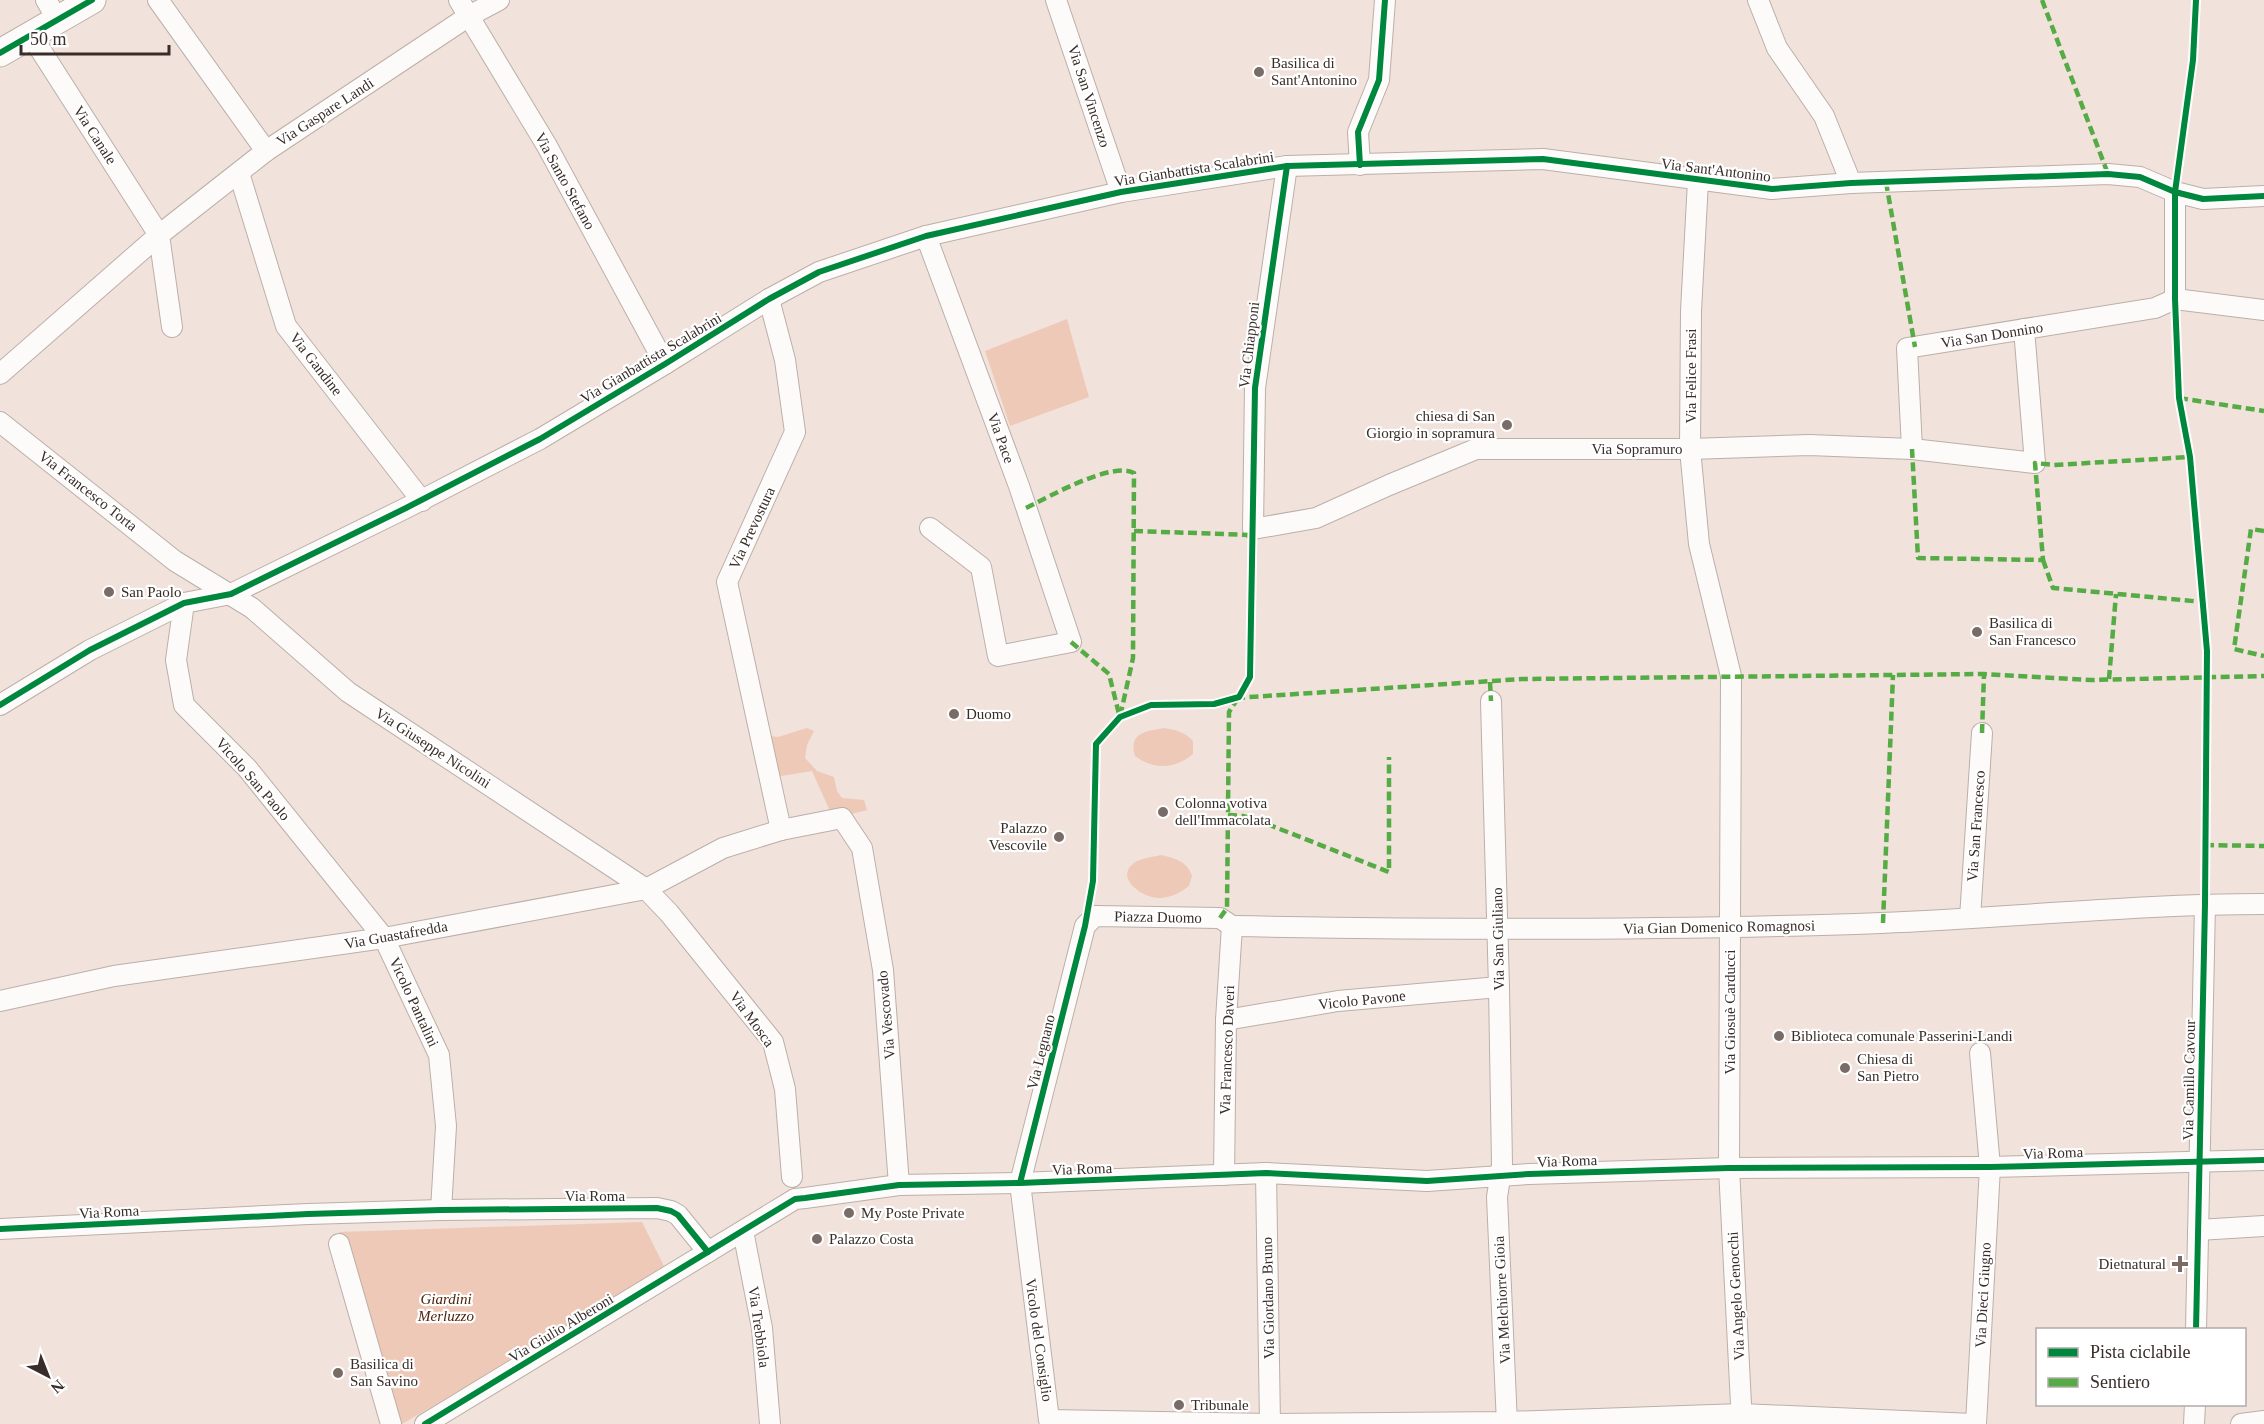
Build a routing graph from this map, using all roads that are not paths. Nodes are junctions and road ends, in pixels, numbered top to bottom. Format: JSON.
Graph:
{"nodes":[{"id":1,"x":92,"y":0,"type":"edge"},
{"id":2,"x":158,"y":0,"type":"edge"},
{"id":3,"x":499,"y":0,"type":"edge"},
{"id":4,"x":1056,"y":0,"type":"edge"},
{"id":5,"x":1385,"y":0,"type":"edge"},
{"id":6,"x":1758,"y":0,"type":"edge"},
{"id":7,"x":464,"y":8,"type":"edge"},
{"id":8,"x":52,"y":10,"type":"edge"},
{"id":9,"x":31,"y":35,"type":"junction"},
{"id":10,"x":0,"y":53,"type":"edge"},
{"id":11,"x":266,"y":151,"type":"junction"},
{"id":12,"x":1360,"y":165,"type":"junction"},
{"id":13,"x":1287,"y":166,"type":"junction"},
{"id":14,"x":239,"y":173,"type":"junction"},
{"id":15,"x":1698,"y":180,"type":"junction"},
{"id":16,"x":1851,"y":183,"type":"junction"},
{"id":17,"x":1121,"y":192,"type":"junction"},
{"id":18,"x":2175,"y":192,"type":"junction"},
{"id":19,"x":2264,"y":196,"type":"edge"},
{"id":20,"x":159,"y":235,"type":"junction"},
{"id":21,"x":926,"y":236,"type":"junction"},
{"id":22,"x":769,"y":299,"type":"junction"},
{"id":23,"x":2175,"y":299,"type":"junction"},
{"id":24,"x":2264,"y":310,"type":"edge"},
{"id":25,"x":172,"y":327,"type":"dead end"},
{"id":26,"x":2024,"y":329,"type":"junction"},
{"id":27,"x":665,"y":364,"type":"junction"},
{"id":28,"x":0,"y":374,"type":"edge"},
{"id":29,"x":0,"y":422,"type":"edge"},
{"id":30,"x":1690,"y":449,"type":"junction"},
{"id":31,"x":1912,"y":449,"type":"junction"},
{"id":32,"x":422,"y":501,"type":"junction"},
{"id":33,"x":930,"y":528,"type":"dead end"},
{"id":34,"x":1253,"y":529,"type":"joint"},
{"id":35,"x":231,"y":594,"type":"junction"},
{"id":36,"x":184,"y":603,"type":"junction"},
{"id":37,"x":1731,"y":676,"type":"joint"},
{"id":38,"x":1491,"y":701,"type":"dead end"},
{"id":39,"x":0,"y":705,"type":"edge"},
{"id":40,"x":1982,"y":733,"type":"dead end"},
{"id":41,"x":781,"y":830,"type":"junction"},
{"id":42,"x":862,"y":848,"type":"joint"},
{"id":43,"x":646,"y":889,"type":"junction"},
{"id":44,"x":2205,"y":904,"type":"junction"},
{"id":45,"x":2264,"y":904,"type":"edge"},
{"id":46,"x":1970,"y":918,"type":"junction"},
{"id":47,"x":1085,"y":926,"type":"joint"},
{"id":48,"x":1232,"y":926,"type":"junction"},
{"id":49,"x":1730,"y":928,"type":"junction"},
{"id":50,"x":1498,"y":931,"type":"junction"},
{"id":51,"x":384,"y":938,"type":"junction"},
{"id":52,"x":1500,"y":987,"type":"junction"},
{"id":53,"x":0,"y":1001,"type":"edge"},
{"id":54,"x":1226,"y":1020,"type":"junction"},
{"id":55,"x":1980,"y":1053,"type":"dead end"},
{"id":56,"x":2264,"y":1160,"type":"edge"},
{"id":57,"x":2199,"y":1161,"type":"junction"},
{"id":58,"x":1990,"y":1167,"type":"junction"},
{"id":59,"x":1728,"y":1168,"type":"junction"},
{"id":60,"x":1266,"y":1173,"type":"junction"},
{"id":61,"x":1224,"y":1175,"type":"junction"},
{"id":62,"x":1500,"y":1177,"type":"junction"},
{"id":63,"x":792,"y":1178,"type":"dead end"},
{"id":64,"x":1020,"y":1184,"type":"junction"},
{"id":65,"x":899,"y":1185,"type":"junction"},
{"id":66,"x":441,"y":1210,"type":"junction"},
{"id":67,"x":2264,"y":1226,"type":"edge"},
{"id":68,"x":0,"y":1229,"type":"edge"},
{"id":69,"x":2198,"y":1230,"type":"junction"},
{"id":70,"x":743,"y":1231,"type":"junction"},
{"id":71,"x":339,"y":1244,"type":"dead end"},
{"id":72,"x":708,"y":1252,"type":"junction"},
{"id":73,"x":2196,"y":1328,"type":"edge"},
{"id":74,"x":2195,"y":1406,"type":"edge"},
{"id":75,"x":1742,"y":1419,"type":"edge"},
{"id":76,"x":2264,"y":1421,"type":"edge"},
{"id":77,"x":1507,"y":1423,"type":"edge"},
{"id":78,"x":391,"y":1424,"type":"edge"},
{"id":79,"x":425,"y":1424,"type":"edge"},
{"id":80,"x":770,"y":1424,"type":"edge"},
{"id":81,"x":1270,"y":1424,"type":"edge"},
{"id":82,"x":1975,"y":1424,"type":"edge"},
{"id":83,"x":2194,"y":1424,"type":"edge"},
{"id":84,"x":2241,"y":1424,"type":"edge"}],
"edges":[{"from":1,"to":8,"type":"street"},
{"from":2,"to":11,"type":"street"},
{"from":3,"to":7,"type":"street","name":"Via Gaspare Landi"},
{"from":4,"to":17,"type":"street","name":"Via San Vincenzo"},
{"from":5,"to":12,"type":"street"},
{"from":6,"to":16,"type":"street"},
{"from":7,"to":11,"type":"street","name":"Via Gaspare Landi"},
{"from":7,"to":27,"type":"street","name":"Via Santo Stefano"},
{"from":8,"to":9,"type":"street"},
{"from":9,"to":10,"type":"street"},
{"from":9,"to":20,"type":"street","name":"Via Canale"},
{"from":11,"to":14,"type":"street","name":"Via Gaspare Landi"},
{"from":12,"to":13,"type":"street","name":"Via Gianbattista Scalabrini"},
{"from":12,"to":15,"type":"street","name":"Via Sant'Antonino"},
{"from":13,"to":17,"type":"street","name":"Via Gianbattista Scalabrini"},
{"from":13,"to":34,"type":"street","name":"Via Chiapponi"},
{"from":14,"to":20,"type":"street","name":"Via Gaspare Landi"},
{"from":14,"to":32,"type":"street","name":"Via Gandine"},
{"from":15,"to":16,"type":"street","name":"Via Sant'Antonino"},
{"from":15,"to":30,"type":"street","name":"Via Felice Frasi"},
{"from":16,"to":18,"type":"street","name":"Via Sant'Antonino"},
{"from":17,"to":21,"type":"street","name":"Via Gianbattista Scalabrini"},
{"from":18,"to":19,"type":"street","name":"Via Sant'Antonino"},
{"from":18,"to":23,"type":"street"},
{"from":20,"to":25,"type":"street"},
{"from":20,"to":28,"type":"street","name":"Via Gaspare Landi"},
{"from":21,"to":22,"type":"street","name":"Via Gianbattista Scalabrini"},
{"from":21,"to":33,"type":"street","name":"Via Pace"},
{"from":22,"to":27,"type":"street","name":"Via Gianbattista Scalabrini"},
{"from":22,"to":41,"type":"street","name":"Via Prevostura"},
{"from":23,"to":24,"type":"street"},
{"from":23,"to":26,"type":"street","name":"Via San Donnino"},
{"from":26,"to":31,"type":"street","name":"Via San Donnino"},
{"from":26,"to":31,"type":"street","name":"Via Sopramuro"},
{"from":27,"to":32,"type":"street","name":"Via Gianbattista Scalabrini"},
{"from":29,"to":35,"type":"street","name":"Via Francesco Torta"},
{"from":30,"to":31,"type":"street","name":"Via Sopramuro"},
{"from":30,"to":34,"type":"street","name":"Via Sopramuro"},
{"from":30,"to":37,"type":"street","name":"Via Felice Frasi"},
{"from":32,"to":35,"type":"street","name":"Via Gianbattista Scalabrini"},
{"from":35,"to":36,"type":"street","name":"Via Gianbattista Scalabrini"},
{"from":35,"to":43,"type":"street","name":"Via Giuseppe Nicolini"},
{"from":36,"to":39,"type":"street","name":"Via Gianbattista Scalabrini"},
{"from":36,"to":51,"type":"street","name":"Vicolo San Paolo"},
{"from":37,"to":49,"type":"street","name":"Via Giosuè Carducci"},
{"from":38,"to":50,"type":"street","name":"Via San Giuliano"},
{"from":40,"to":46,"type":"street","name":"Via San Francesco"},
{"from":41,"to":42,"type":"street","name":"Via Guastafredda"},
{"from":41,"to":43,"type":"street","name":"Via Guastafredda"},
{"from":42,"to":65,"type":"street","name":"Via Vescovado"},
{"from":43,"to":51,"type":"street","name":"Via Guastafredda"},
{"from":43,"to":63,"type":"street","name":"Via Mosca"},
{"from":44,"to":45,"type":"street","name":"Via Gian Domenico Romagnosi"},
{"from":44,"to":46,"type":"street","name":"Via Gian Domenico Romagnosi"},
{"from":44,"to":57,"type":"street","name":"Via Camillo Cavour"},
{"from":46,"to":49,"type":"street","name":"Via Gian Domenico Romagnosi"},
{"from":47,"to":48,"type":"street","name":"Piazza Duomo"},
{"from":47,"to":64,"type":"street","name":"Via Legnano"},
{"from":48,"to":50,"type":"street","name":"Via Gian Domenico Romagnosi"},
{"from":48,"to":54,"type":"street","name":"Via Francesco Daveri"},
{"from":49,"to":50,"type":"street","name":"Via Gian Domenico Romagnosi"},
{"from":49,"to":59,"type":"street","name":"Via Giosuè Carducci"},
{"from":50,"to":52,"type":"street","name":"Via San Giuliano"},
{"from":51,"to":53,"type":"street","name":"Via Guastafredda"},
{"from":51,"to":66,"type":"street","name":"Vicolo Pantalini"},
{"from":52,"to":54,"type":"street","name":"Vicolo Pavone"},
{"from":52,"to":62,"type":"street","name":"Via San Giuliano"},
{"from":54,"to":61,"type":"street","name":"Via Francesco Daveri"},
{"from":55,"to":58,"type":"street","name":"Via Dieci Giugno"},
{"from":56,"to":57,"type":"street","name":"Via Roma"},
{"from":57,"to":58,"type":"street","name":"Via Roma"},
{"from":57,"to":69,"type":"street","name":"Via Camillo Cavour"},
{"from":58,"to":59,"type":"street","name":"Via Roma"},
{"from":58,"to":82,"type":"street","name":"Via Dieci Giugno"},
{"from":59,"to":62,"type":"street","name":"Via Roma"},
{"from":59,"to":75,"type":"street","name":"Via Angelo Genocchi"},
{"from":60,"to":61,"type":"street","name":"Via Roma"},
{"from":60,"to":62,"type":"street","name":"Via Roma"},
{"from":60,"to":81,"type":"street","name":"Via Giordano Bruno"},
{"from":61,"to":64,"type":"street","name":"Via Roma"},
{"from":62,"to":77,"type":"street","name":"Via Melchiorre Gioia"},
{"from":64,"to":65,"type":"street","name":"Via Roma"},
{"from":64,"to":81,"type":"street","name":"Vicolo del Consiglio"},
{"from":65,"to":70,"type":"street","name":"Via Roma"},
{"from":66,"to":68,"type":"street","name":"Via Roma"},
{"from":66,"to":72,"type":"street","name":"Via Roma"},
{"from":67,"to":69,"type":"street"},
{"from":69,"to":73,"type":"street","name":"Via Camillo Cavour"},
{"from":70,"to":72,"type":"street","name":"Via Roma"},
{"from":70,"to":80,"type":"street","name":"Via Trebbiola"},
{"from":71,"to":78,"type":"street"},
{"from":72,"to":79,"type":"street","name":"Via Giulio Alberoni"},
{"from":74,"to":83,"type":"street"},
{"from":75,"to":77,"type":"street"},
{"from":75,"to":82,"type":"street"},
{"from":76,"to":84,"type":"street"},
{"from":77,"to":81,"type":"street"}]}
